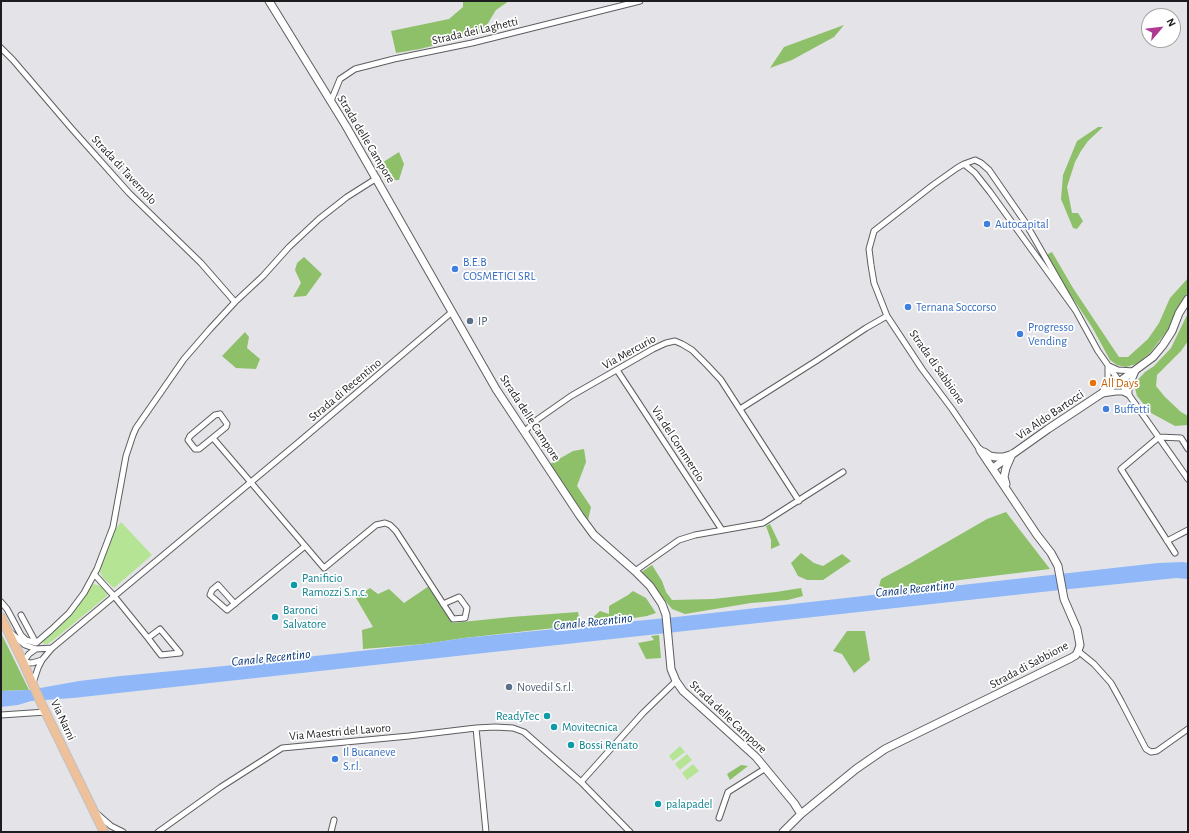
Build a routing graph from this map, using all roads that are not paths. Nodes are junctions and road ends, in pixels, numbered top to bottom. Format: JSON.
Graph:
{"nodes":[{"id":1,"x":269,"y":1,"type":"edge"},
{"id":2,"x":640,"y":1,"type":"edge"},
{"id":3,"x":1,"y":48,"type":"edge"},
{"id":4,"x":329,"y":98,"type":"junction"},
{"id":5,"x":964,"y":164,"type":"junction"},
{"id":6,"x":377,"y":178,"type":"junction"},
{"id":7,"x":1188,"y":299,"type":"edge"},
{"id":8,"x":235,"y":302,"type":"junction"},
{"id":9,"x":1076,"y":311,"type":"junction"},
{"id":10,"x":452,"y":312,"type":"junction"},
{"id":11,"x":887,"y":316,"type":"junction"},
{"id":12,"x":1108,"y":365,"type":"junction"},
{"id":13,"x":617,"y":370,"type":"junction"},
{"id":14,"x":1136,"y":370,"type":"junction"},
{"id":15,"x":1119,"y":382,"type":"junction"},
{"id":16,"x":1101,"y":394,"type":"junction"},
{"id":17,"x":1129,"y":395,"type":"junction"},
{"id":18,"x":740,"y":410,"type":"junction"},
{"id":19,"x":525,"y":431,"type":"junction"},
{"id":20,"x":1159,"y":437,"type":"junction"},
{"id":21,"x":213,"y":438,"type":"junction"},
{"id":22,"x":1188,"y":449,"type":"edge"},
{"id":23,"x":980,"y":450,"type":"junction"},
{"id":24,"x":1012,"y":454,"type":"junction"},
{"id":25,"x":993,"y":468,"type":"junction"},
{"id":26,"x":843,"y":472,"type":"dead end"},
{"id":27,"x":1188,"y":479,"type":"edge"},
{"id":28,"x":250,"y":482,"type":"junction"},
{"id":29,"x":1008,"y":491,"type":"junction"},
{"id":30,"x":799,"y":501,"type":"junction"},
{"id":31,"x":722,"y":530,"type":"junction"},
{"id":32,"x":1188,"y":530,"type":"edge"},
{"id":33,"x":1167,"y":542,"type":"junction"},
{"id":34,"x":305,"y":546,"type":"junction"},
{"id":35,"x":1175,"y":553,"type":"dead end"},
{"id":36,"x":635,"y":571,"type":"junction"},
{"id":37,"x":94,"y":574,"type":"junction"},
{"id":38,"x":114,"y":596,"type":"junction"},
{"id":39,"x":1,"y":602,"type":"edge"},
{"id":40,"x":235,"y":604,"type":"junction"},
{"id":41,"x":443,"y":604,"type":"junction"},
{"id":42,"x":21,"y":615,"type":"dead end"},
{"id":43,"x":1,"y":617,"type":"edge"},
{"id":44,"x":8,"y":631,"type":"junction"},
{"id":45,"x":148,"y":638,"type":"junction"},
{"id":46,"x":36,"y":643,"type":"junction"},
{"id":47,"x":52,"y":648,"type":"junction"},
{"id":48,"x":36,"y":649,"type":"junction"},
{"id":49,"x":1078,"y":651,"type":"junction"},
{"id":50,"x":42,"y":660,"type":"junction"},
{"id":51,"x":23,"y":662,"type":"junction"},
{"id":52,"x":676,"y":681,"type":"junction"},
{"id":53,"x":32,"y":683,"type":"junction"},
{"id":54,"x":44,"y":709,"type":"junction"},
{"id":55,"x":1,"y":715,"type":"edge"},
{"id":56,"x":476,"y":728,"type":"junction"},
{"id":57,"x":1188,"y":729,"type":"edge"},
{"id":58,"x":766,"y":768,"type":"junction"},
{"id":59,"x":581,"y":782,"type":"junction"},
{"id":60,"x":92,"y":809,"type":"junction"},
{"id":61,"x":801,"y":814,"type":"junction"},
{"id":62,"x":719,"y":818,"type":"dead end"},
{"id":63,"x":334,"y":820,"type":"dead end"},
{"id":64,"x":104,"y":832,"type":"edge"},
{"id":65,"x":123,"y":832,"type":"edge"},
{"id":66,"x":158,"y":832,"type":"edge"},
{"id":67,"x":331,"y":832,"type":"edge"},
{"id":68,"x":486,"y":832,"type":"edge"},
{"id":69,"x":630,"y":832,"type":"edge"},
{"id":70,"x":783,"y":832,"type":"edge"}],
"edges":[{"from":1,"to":4,"type":"street","name":"Strada delle Campore"},
{"from":2,"to":4,"type":"street","name":"Strada dei Laghetti"},
{"from":3,"to":8,"type":"street","name":"Strada di Tavernolo"},
{"from":4,"to":6,"type":"street","name":"Strada delle Campore"},
{"from":5,"to":9,"type":"street"},
{"from":5,"to":9,"type":"street"},
{"from":5,"to":11,"type":"street","name":"Strada di Sabbione"},
{"from":6,"to":8,"type":"street"},
{"from":6,"to":10,"type":"street","name":"Strada delle Campore"},
{"from":7,"to":14,"type":"street","name":"Via Aldo Bartocci"},
{"from":8,"to":37,"type":"street"},
{"from":9,"to":12,"type":"street"},
{"from":10,"to":19,"type":"street","name":"Strada delle Campore"},
{"from":10,"to":28,"type":"street","name":"Strada di Recentino"},
{"from":11,"to":18,"type":"street"},
{"from":11,"to":23,"type":"street","name":"Strada di Sabbione"},
{"from":12,"to":14,"type":"street"},
{"from":12,"to":15,"type":"street"},
{"from":12,"to":16,"type":"street","name":"Via Aldo Bartocci"},
{"from":13,"to":18,"type":"street","name":"Via Mercurio"},
{"from":13,"to":19,"type":"street","name":"Via Mercurio"},
{"from":13,"to":31,"type":"street","name":"Via del Commercio"},
{"from":14,"to":15,"type":"street","name":"Via Aldo Bartocci"},
{"from":14,"to":17,"type":"street"},
{"from":15,"to":16,"type":"street","name":"Via Aldo Bartocci"},
{"from":15,"to":17,"type":"street"},
{"from":16,"to":17,"type":"street","name":"Via Aldo Bartocci"},
{"from":16,"to":24,"type":"street","name":"Via Aldo Bartocci"},
{"from":17,"to":20,"type":"street"},
{"from":18,"to":30,"type":"street","name":"Via Mercurio"},
{"from":19,"to":36,"type":"street","name":"Strada delle Campore"},
{"from":20,"to":22,"type":"street"},
{"from":20,"to":27,"type":"street"},
{"from":20,"to":33,"type":"street"},
{"from":21,"to":21,"type":"street"},
{"from":21,"to":28,"type":"street"},
{"from":23,"to":24,"type":"street","name":"Via Aldo Bartocci"},
{"from":23,"to":25,"type":"street","name":"Strada di Sabbione"},
{"from":24,"to":25,"type":"street","name":"Via Aldo Bartocci"},
{"from":24,"to":29,"type":"street","name":"Via Aldo Bartocci"},
{"from":25,"to":29,"type":"street","name":"Strada di Sabbione"},
{"from":26,"to":30,"type":"street"},
{"from":28,"to":34,"type":"street"},
{"from":28,"to":38,"type":"street","name":"Strada di Recentino"},
{"from":29,"to":49,"type":"street","name":"Strada di Sabbione"},
{"from":30,"to":31,"type":"street"},
{"from":31,"to":36,"type":"street"},
{"from":32,"to":33,"type":"street"},
{"from":33,"to":35,"type":"street"},
{"from":34,"to":40,"type":"street"},
{"from":34,"to":41,"type":"street"},
{"from":36,"to":52,"type":"street","name":"Strada delle Campore"},
{"from":37,"to":38,"type":"street"},
{"from":37,"to":46,"type":"street"},
{"from":38,"to":45,"type":"street"},
{"from":38,"to":47,"type":"street","name":"Strada di Recentino"},
{"from":39,"to":46,"type":"street"},
{"from":40,"to":40,"type":"street"},
{"from":41,"to":41,"type":"street"},
{"from":42,"to":46,"type":"street"},
{"from":43,"to":44,"type":"main road","name":"Via Narni"},
{"from":44,"to":48,"type":"street"},
{"from":44,"to":51,"type":"main road","name":"Via Narni"},
{"from":45,"to":45,"type":"street"},
{"from":47,"to":48,"type":"street"},
{"from":47,"to":50,"type":"street","name":"Strada di Recentino"},
{"from":48,"to":51,"type":"street"},
{"from":49,"to":57,"type":"street"},
{"from":49,"to":61,"type":"street","name":"Strada di Sabbione"},
{"from":50,"to":51,"type":"street"},
{"from":50,"to":53,"type":"street","name":"Strada di Recentino"},
{"from":51,"to":53,"type":"main road","name":"Via Narni"},
{"from":52,"to":58,"type":"street","name":"Strada delle Campore"},
{"from":52,"to":59,"type":"street"},
{"from":53,"to":54,"type":"main road","name":"Via Narni"},
{"from":54,"to":55,"type":"street"},
{"from":54,"to":60,"type":"main road","name":"Via Narni"},
{"from":56,"to":59,"type":"street","name":"Via Maestri del Lavoro"},
{"from":56,"to":66,"type":"street","name":"Via Maestri del Lavoro"},
{"from":56,"to":68,"type":"street"},
{"from":58,"to":61,"type":"street","name":"Strada delle Campore"},
{"from":58,"to":62,"type":"street"},
{"from":59,"to":69,"type":"street","name":"Via Maestri del Lavoro"},
{"from":60,"to":64,"type":"main road","name":"Via Narni"},
{"from":60,"to":65,"type":"street"},
{"from":61,"to":70,"type":"street","name":"Strada di Sabbione"},
{"from":63,"to":67,"type":"street"}]}
